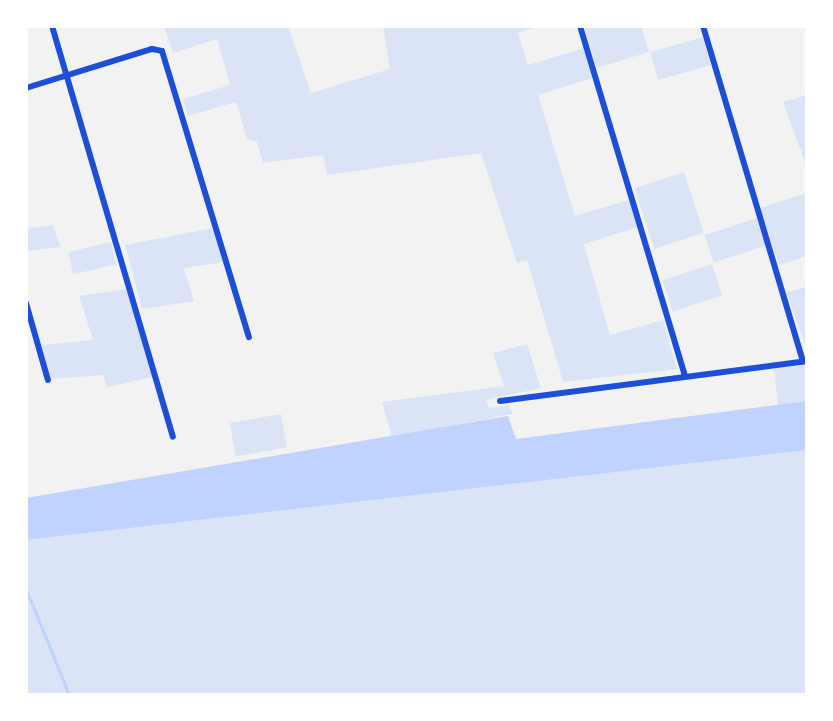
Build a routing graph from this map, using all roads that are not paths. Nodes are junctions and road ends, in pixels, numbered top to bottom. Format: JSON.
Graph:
{"nodes":[{"id":1,"x":52,"y":26,"type":"edge"},
{"id":2,"x":580,"y":26,"type":"edge"},
{"id":3,"x":703,"y":26,"type":"edge"},
{"id":4,"x":67,"y":75,"type":"junction"},
{"id":5,"x":26,"y":88,"type":"edge"},
{"id":6,"x":26,"y":303,"type":"edge"},
{"id":7,"x":249,"y":337,"type":"dead end"},
{"id":8,"x":805,"y":361,"type":"edge"},
{"id":9,"x":685,"y":375,"type":"junction"},
{"id":10,"x":48,"y":380,"type":"dead end"},
{"id":11,"x":500,"y":401,"type":"dead end"},
{"id":12,"x":173,"y":437,"type":"dead end"}],
"edges":[{"from":1,"to":4,"type":"street"},
{"from":2,"to":9,"type":"street"},
{"from":3,"to":8,"type":"street"},
{"from":4,"to":5,"type":"street"},
{"from":4,"to":7,"type":"street"},
{"from":4,"to":12,"type":"street"},
{"from":6,"to":10,"type":"street"},
{"from":8,"to":9,"type":"street"},
{"from":9,"to":11,"type":"street"}]}
